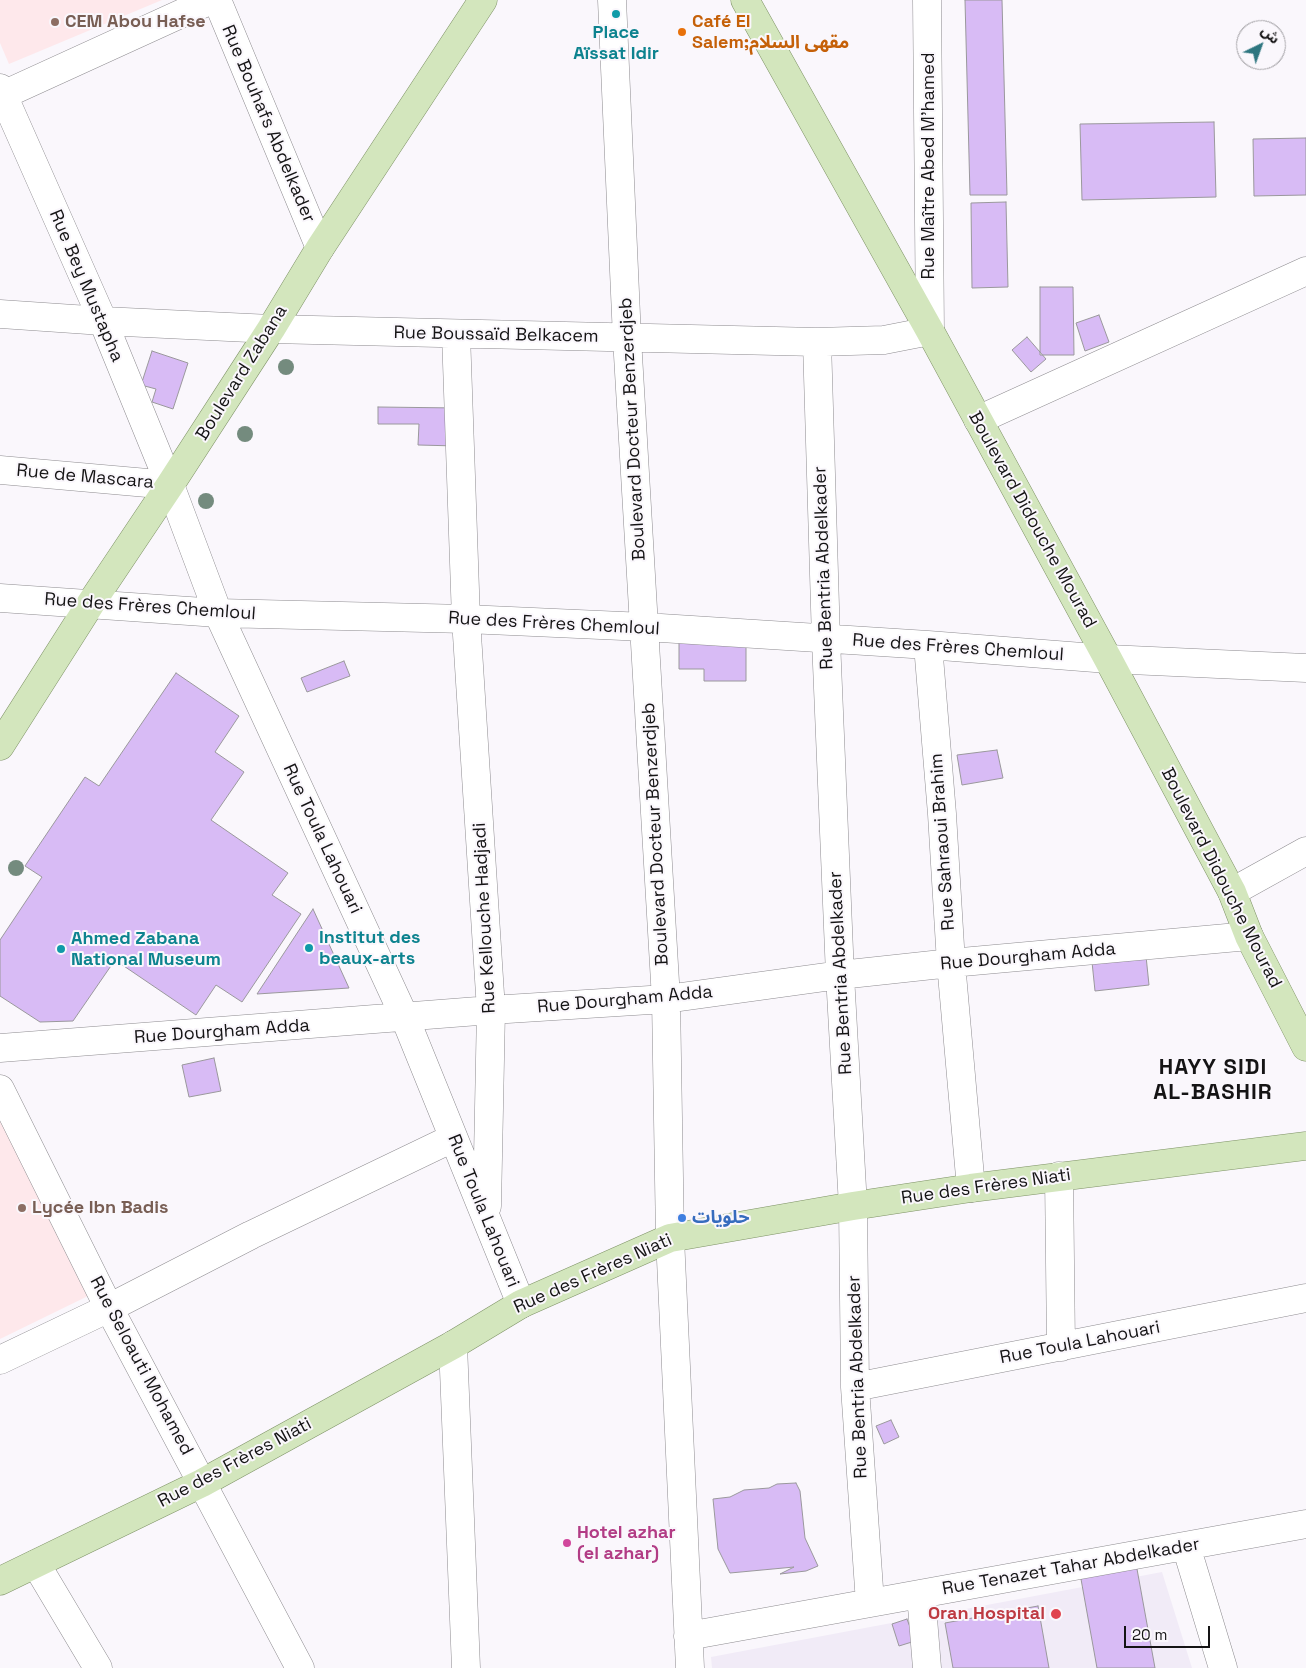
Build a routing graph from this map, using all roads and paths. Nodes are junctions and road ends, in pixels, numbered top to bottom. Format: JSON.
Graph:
{"nodes":[{"id":1,"x":211,"y":0,"type":"edge"},
{"id":2,"x":217,"y":0,"type":"edge"},
{"id":3,"x":483,"y":0,"type":"edge"},
{"id":4,"x":612,"y":0,"type":"edge"},
{"id":5,"x":745,"y":0,"type":"edge"},
{"id":6,"x":928,"y":0,"type":"edge"},
{"id":7,"x":2,"y":91,"type":"edge"},
{"id":8,"x":320,"y":248,"type":"junction"},
{"id":9,"x":1306,"y":271,"type":"edge"},
{"id":10,"x":0,"y":314,"type":"edge"},
{"id":11,"x":103,"y":321,"type":"junction"},
{"id":12,"x":270,"y":329,"type":"junction"},
{"id":13,"x":930,"y":331,"type":"junction"},
{"id":14,"x":456,"y":334,"type":"junction"},
{"id":15,"x":627,"y":338,"type":"junction"},
{"id":16,"x":817,"y":342,"type":"junction"},
{"id":17,"x":978,"y":420,"type":"junction"},
{"id":18,"x":0,"y":470,"type":"edge"},
{"id":19,"x":170,"y":485,"type":"junction"},
{"id":20,"x":0,"y":598,"type":"edge"},
{"id":21,"x":91,"y":603,"type":"junction"},
{"id":22,"x":218,"y":613,"type":"junction"},
{"id":23,"x":466,"y":619,"type":"junction"},
{"id":24,"x":644,"y":627,"type":"junction"},
{"id":25,"x":826,"y":640,"type":"junction"},
{"id":26,"x":928,"y":645,"type":"junction"},
{"id":27,"x":1108,"y":659,"type":"junction"},
{"id":28,"x":1306,"y":668,"type":"edge"},
{"id":29,"x":0,"y":746,"type":"edge"},
{"id":30,"x":1306,"y":852,"type":"edge"},
{"id":31,"x":1232,"y":892,"type":"junction"},
{"id":32,"x":1249,"y":936,"type":"junction"},
{"id":33,"x":951,"y":964,"type":"junction"},
{"id":34,"x":840,"y":975,"type":"junction"},
{"id":35,"x":666,"y":999,"type":"junction"},
{"id":36,"x":491,"y":1010,"type":"junction"},
{"id":37,"x":405,"y":1018,"type":"junction"},
{"id":38,"x":1306,"y":1046,"type":"edge"},
{"id":39,"x":0,"y":1048,"type":"edge"},
{"id":40,"x":0,"y":1089,"type":"edge"},
{"id":41,"x":453,"y":1138,"type":"junction"},
{"id":42,"x":1306,"y":1146,"type":"edge"},
{"id":43,"x":1059,"y":1176,"type":"junction"},
{"id":44,"x":971,"y":1188,"type":"junction"},
{"id":45,"x":853,"y":1206,"type":"junction"},
{"id":46,"x":486,"y":1218,"type":"junction"},
{"id":47,"x":670,"y":1238,"type":"junction"},
{"id":48,"x":1306,"y":1298,"type":"edge"},
{"id":49,"x":521,"y":1304,"type":"junction"},
{"id":50,"x":110,"y":1308,"type":"junction"},
{"id":51,"x":453,"y":1345,"type":"junction"},
{"id":52,"x":1062,"y":1346,"type":"junction"},
{"id":53,"x":0,"y":1360,"type":"edge"},
{"id":54,"x":855,"y":1387,"type":"junction"},
{"id":55,"x":202,"y":1483,"type":"junction"},
{"id":56,"x":1305,"y":1528,"type":"edge"},
{"id":57,"x":1186,"y":1546,"type":"junction"},
{"id":58,"x":36,"y":1564,"type":"junction"},
{"id":59,"x":0,"y":1581,"type":"edge"},
{"id":60,"x":921,"y":1594,"type":"junction"},
{"id":61,"x":870,"y":1603,"type":"junction"},
{"id":62,"x":688,"y":1636,"type":"junction"},
{"id":63,"x":98,"y":1668,"type":"edge"},
{"id":64,"x":300,"y":1668,"type":"edge"},
{"id":65,"x":466,"y":1668,"type":"edge"},
{"id":66,"x":690,"y":1668,"type":"edge"},
{"id":67,"x":927,"y":1668,"type":"edge"},
{"id":68,"x":1223,"y":1668,"type":"edge"}],
"edges":[{"from":1,"to":7,"type":"street"},
{"from":2,"to":8,"type":"street","name":"Rue Bouhafs Abdelkader"},
{"from":3,"to":8,"type":"main road","name":"Boulevard Zabana"},
{"from":4,"to":15,"type":"street","name":"Boulevard Docteur Benzerdjeb"},
{"from":5,"to":13,"type":"main road","name":"Boulevard Didouche Mourad"},
{"from":6,"to":13,"type":"street","name":"Rue Maître Abed M'hamed"},
{"from":7,"to":11,"type":"street","name":"Rue Bey Mustapha"},
{"from":8,"to":12,"type":"main road","name":"Boulevard Zabana"},
{"from":9,"to":17,"type":"street"},
{"from":10,"to":11,"type":"street","name":"Rue Boussaïd Belkacem"},
{"from":11,"to":12,"type":"street","name":"Rue Boussaïd Belkacem"},
{"from":11,"to":19,"type":"street","name":"Rue Bey Mustapha"},
{"from":12,"to":14,"type":"street","name":"Rue Boussaïd Belkacem"},
{"from":12,"to":19,"type":"main road","name":"Boulevard Zabana"},
{"from":13,"to":16,"type":"street","name":"Rue Boussaïd Belkacem"},
{"from":13,"to":17,"type":"main road","name":"Boulevard Didouche Mourad"},
{"from":14,"to":15,"type":"street","name":"Rue Boussaïd Belkacem"},
{"from":14,"to":23,"type":"street","name":"Rue Kellouche Hadjadi"},
{"from":15,"to":16,"type":"street","name":"Rue Boussaïd Belkacem"},
{"from":15,"to":24,"type":"street","name":"Boulevard Docteur Benzerdjeb"},
{"from":16,"to":25,"type":"street","name":"Rue Bentria Abdelkader"},
{"from":17,"to":27,"type":"main road","name":"Boulevard Didouche Mourad"},
{"from":18,"to":19,"type":"street","name":"Rue de Mascara"},
{"from":19,"to":21,"type":"main road","name":"Boulevard Zabana"},
{"from":19,"to":22,"type":"street","name":"Rue Toula Lahouari"},
{"from":20,"to":21,"type":"street","name":"Rue des Frères Chemloul"},
{"from":21,"to":22,"type":"street","name":"Rue des Frères Chemloul"},
{"from":21,"to":29,"type":"main road","name":"Boulevard Zabana"},
{"from":22,"to":23,"type":"street","name":"Rue des Frères Chemloul"},
{"from":22,"to":37,"type":"street","name":"Rue Toula Lahouari"},
{"from":23,"to":24,"type":"street","name":"Rue des Frères Chemloul"},
{"from":23,"to":36,"type":"street","name":"Rue Kellouche Hadjadi"},
{"from":24,"to":25,"type":"street","name":"Rue des Frères Chemloul"},
{"from":24,"to":35,"type":"street","name":"Boulevard Docteur Benzerdjeb"},
{"from":25,"to":26,"type":"street","name":"Rue des Frères Chemloul"},
{"from":25,"to":34,"type":"street","name":"Rue Bentria Abdelkader"},
{"from":26,"to":27,"type":"street","name":"Rue des Frères Chemloul"},
{"from":26,"to":33,"type":"street","name":"Rue Sahraoui Brahim"},
{"from":27,"to":28,"type":"street","name":"Rue des Frères Chemloul"},
{"from":27,"to":31,"type":"main road","name":"Boulevard Didouche Mourad"},
{"from":30,"to":31,"type":"street"},
{"from":31,"to":32,"type":"main road","name":"Boulevard Didouche Mourad"},
{"from":32,"to":33,"type":"street","name":"Rue Dourgham Adda"},
{"from":32,"to":38,"type":"main road","name":"Boulevard Didouche Mourad"},
{"from":33,"to":34,"type":"street","name":"Rue Dourgham Adda"},
{"from":33,"to":44,"type":"street","name":"Rue Sahraoui Brahim"},
{"from":34,"to":35,"type":"street","name":"Rue Dourgham Adda"},
{"from":34,"to":45,"type":"street","name":"Rue Bentria Abdelkader"},
{"from":35,"to":36,"type":"street","name":"Rue Dourgham Adda"},
{"from":35,"to":47,"type":"street","name":"Boulevard Docteur Benzerdjeb"},
{"from":36,"to":37,"type":"street","name":"Rue Dourgham Adda"},
{"from":36,"to":46,"type":"street","name":"Rue Kellouche Hadjadi"},
{"from":37,"to":39,"type":"street","name":"Rue Dourgham Adda"},
{"from":37,"to":41,"type":"street","name":"Rue Toula Lahouari"},
{"from":40,"to":50,"type":"street","name":"Rue Seloauti Mohamed"},
{"from":41,"to":46,"type":"street","name":"Rue Toula Lahouari"},
{"from":41,"to":50,"type":"street"},
{"from":42,"to":43,"type":"main road","name":"Rue des Frères Niati"},
{"from":43,"to":44,"type":"main road","name":"Rue des Frères Niati"},
{"from":43,"to":52,"type":"street"},
{"from":44,"to":45,"type":"main road","name":"Rue des Frères Niati"},
{"from":45,"to":47,"type":"main road","name":"Rue des Frères Niati"},
{"from":45,"to":54,"type":"street","name":"Rue Bentria Abdelkader"},
{"from":46,"to":49,"type":"street","name":"Rue Toula Lahouari"},
{"from":47,"to":49,"type":"main road","name":"Rue des Frères Niati"},
{"from":47,"to":62,"type":"street","name":"Boulevard Docteur Benzerdjeb"},
{"from":48,"to":52,"type":"street","name":"Rue Toula Lahouari"},
{"from":49,"to":51,"type":"main road","name":"Rue des Frères Niati"},
{"from":50,"to":53,"type":"street"},
{"from":50,"to":55,"type":"street","name":"Rue Seloauti Mohamed"},
{"from":51,"to":55,"type":"main road","name":"Rue des Frères Niati"},
{"from":51,"to":65,"type":"street"},
{"from":52,"to":54,"type":"street","name":"Rue Toula Lahouari"},
{"from":54,"to":61,"type":"street","name":"Rue Bentria Abdelkader"},
{"from":55,"to":58,"type":"main road","name":"Rue des Frères Niati"},
{"from":55,"to":64,"type":"street","name":"Rue Seloauti Mohamed"},
{"from":56,"to":57,"type":"street","name":"Rue Tenazet Tahar Abdelkader"},
{"from":57,"to":60,"type":"street","name":"Rue Tenazet Tahar Abdelkader"},
{"from":57,"to":68,"type":"street"},
{"from":58,"to":59,"type":"main road","name":"Rue des Frères Niati"},
{"from":58,"to":63,"type":"street"},
{"from":60,"to":61,"type":"street","name":"Rue Tenazet Tahar Abdelkader"},
{"from":60,"to":67,"type":"street"},
{"from":61,"to":62,"type":"street","name":"Rue Tenazet Tahar Abdelkader"},
{"from":62,"to":66,"type":"street","name":"Boulevard Docteur Benzerdjeb"}]}
